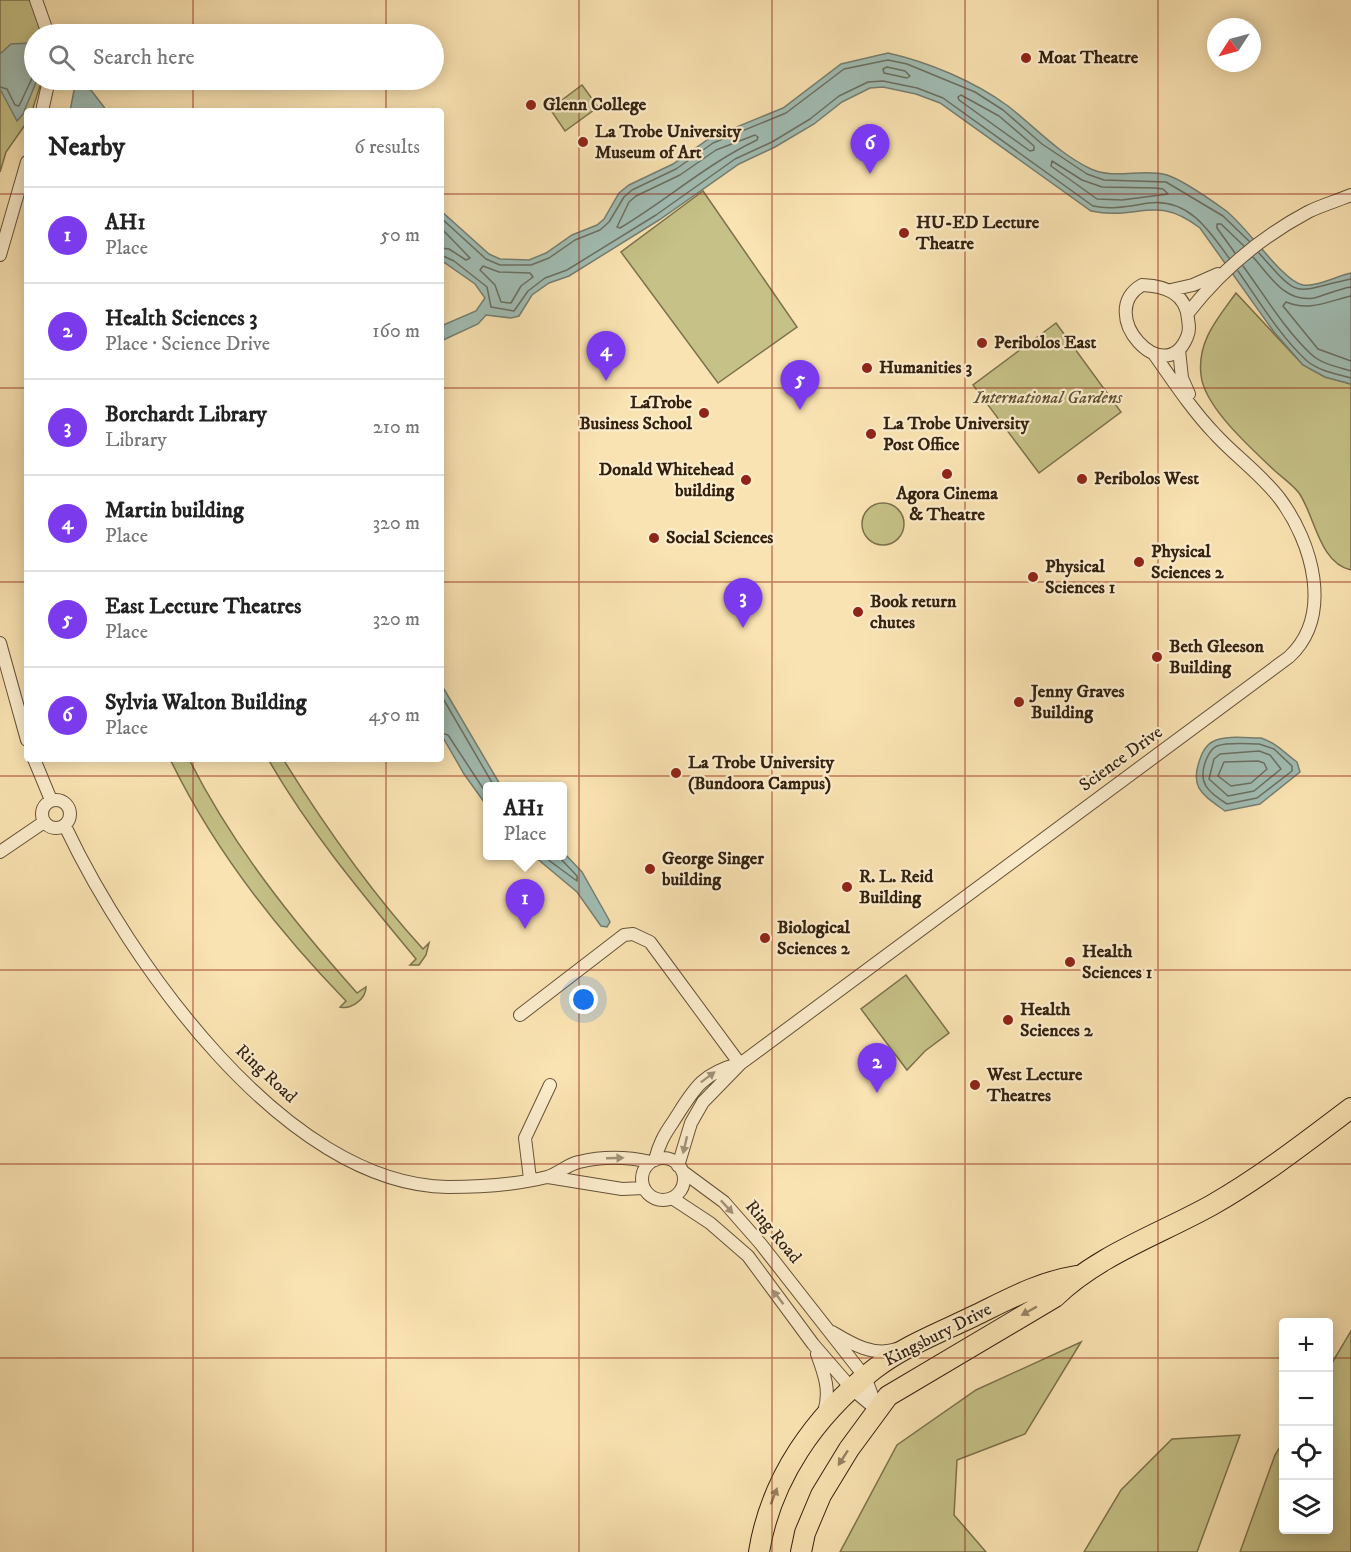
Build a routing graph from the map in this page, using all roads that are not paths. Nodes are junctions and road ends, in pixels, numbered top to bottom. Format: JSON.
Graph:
{"nodes":[{"id":1,"x":36,"y":0,"type":"edge"},
{"id":2,"x":44,"y":24,"type":"edge"},
{"id":3,"x":47,"y":90,"type":"edge"},
{"id":4,"x":43,"y":108,"type":"edge"},
{"id":5,"x":24,"y":172,"type":"edge"},
{"id":6,"x":1350,"y":196,"type":"edge"},
{"id":7,"x":0,"y":255,"type":"edge"},
{"id":8,"x":1221,"y":273,"type":"junction"},
{"id":9,"x":1171,"y":290,"type":"junction"},
{"id":10,"x":1188,"y":313,"type":"junction"},
{"id":11,"x":1179,"y":350,"type":"junction"},
{"id":12,"x":1154,"y":354,"type":"junction"},
{"id":13,"x":1198,"y":414,"type":"junction"},
{"id":14,"x":0,"y":643,"type":"edge"},
{"id":15,"x":24,"y":729,"type":"edge"},
{"id":16,"x":35,"y":762,"type":"edge"},
{"id":17,"x":51,"y":800,"type":"junction"},
{"id":18,"x":44,"y":822,"type":"junction"},
{"id":19,"x":65,"y":826,"type":"junction"},
{"id":20,"x":0,"y":852,"type":"edge"},
{"id":21,"x":520,"y":1015,"type":"dead end"},
{"id":22,"x":740,"y":1064,"type":"junction"},
{"id":23,"x":550,"y":1085,"type":"dead end"},
{"id":24,"x":691,"y":1091,"type":"junction"},
{"id":25,"x":703,"y":1102,"type":"junction"},
{"id":26,"x":1351,"y":1108,"type":"edge"},
{"id":27,"x":653,"y":1161,"type":"junction"},
{"id":28,"x":680,"y":1168,"type":"junction"},
{"id":29,"x":548,"y":1177,"type":"junction"},
{"id":30,"x":530,"y":1179,"type":"junction"},
{"id":31,"x":644,"y":1188,"type":"junction"},
{"id":32,"x":672,"y":1198,"type":"junction"},
{"id":33,"x":1076,"y":1276,"type":"junction"},
{"id":34,"x":826,"y":1328,"type":"junction"},
{"id":35,"x":926,"y":1339,"type":"junction"},
{"id":36,"x":813,"y":1344,"type":"junction"},
{"id":37,"x":859,"y":1383,"type":"junction"},
{"id":38,"x":878,"y":1411,"type":"junction"},
{"id":39,"x":822,"y":1419,"type":"junction"},
{"id":40,"x":759,"y":1552,"type":"edge"},
{"id":41,"x":801,"y":1552,"type":"edge"}],
"edges":[{"from":1,"to":2,"type":"street"},
{"from":3,"to":4,"type":"street"},
{"from":5,"to":7,"type":"street"},
{"from":6,"to":8,"type":"street"},
{"from":8,"to":9,"type":"street"},
{"from":8,"to":10,"type":"street"},
{"from":9,"to":10,"type":"street"},
{"from":9,"to":12,"type":"street"},
{"from":10,"to":11,"type":"street"},
{"from":11,"to":12,"type":"street"},
{"from":11,"to":13,"type":"street","name":"Science Drive"},
{"from":12,"to":13,"type":"street","name":"Science Drive"},
{"from":13,"to":22,"type":"street","name":"Science Drive"},
{"from":14,"to":15,"type":"street"},
{"from":16,"to":17,"type":"street"},
{"from":17,"to":18,"type":"street"},
{"from":17,"to":19,"type":"street"},
{"from":18,"to":19,"type":"street"},
{"from":18,"to":20,"type":"street"},
{"from":19,"to":30,"type":"street","name":"Ring Road"},
{"from":21,"to":22,"type":"street"},
{"from":24,"to":22,"type":"street","name":"Science Drive","one_way":true},
{"from":22,"to":25,"type":"street","name":"Science Drive"},
{"from":23,"to":30,"type":"street"},
{"from":24,"to":25,"type":"street"},
{"from":24,"to":27,"type":"street","name":"Science Drive"},
{"from":25,"to":28,"type":"street","name":"Science Drive","one_way":true},
{"from":26,"to":33,"type":"main road","name":"Kingsbury Drive"},
{"from":27,"to":28,"type":"street"},
{"from":29,"to":27,"type":"street","name":"Ring Road","one_way":true},
{"from":27,"to":31,"type":"street"},
{"from":28,"to":32,"type":"street"},
{"from":28,"to":34,"type":"street","name":"Ring Road","one_way":true},
{"from":29,"to":30,"type":"street","name":"Ring Road"},
{"from":29,"to":31,"type":"street","name":"Ring Road"},
{"from":31,"to":32,"type":"street"},
{"from":36,"to":32,"type":"street","name":"Ring Road","one_way":true},
{"from":33,"to":35,"type":"main road","name":"Kingsbury Drive"},
{"from":33,"to":38,"type":"main road","name":"Kingsbury Drive","one_way":true},
{"from":34,"to":35,"type":"street","name":"Ring Road"},
{"from":34,"to":37,"type":"street","name":"Ring Road"},
{"from":35,"to":37,"type":"main road","name":"Kingsbury Drive"},
{"from":36,"to":37,"type":"street","name":"Ring Road"},
{"from":36,"to":39,"type":"street","name":"Ring Road"},
{"from":37,"to":38,"type":"street","name":"Ring Road"},
{"from":37,"to":39,"type":"main road","name":"Kingsbury Drive"},
{"from":38,"to":41,"type":"main road","name":"Kingsbury Drive","one_way":true},
{"from":40,"to":39,"type":"main road","name":"Kingsbury Drive","one_way":true}]}
